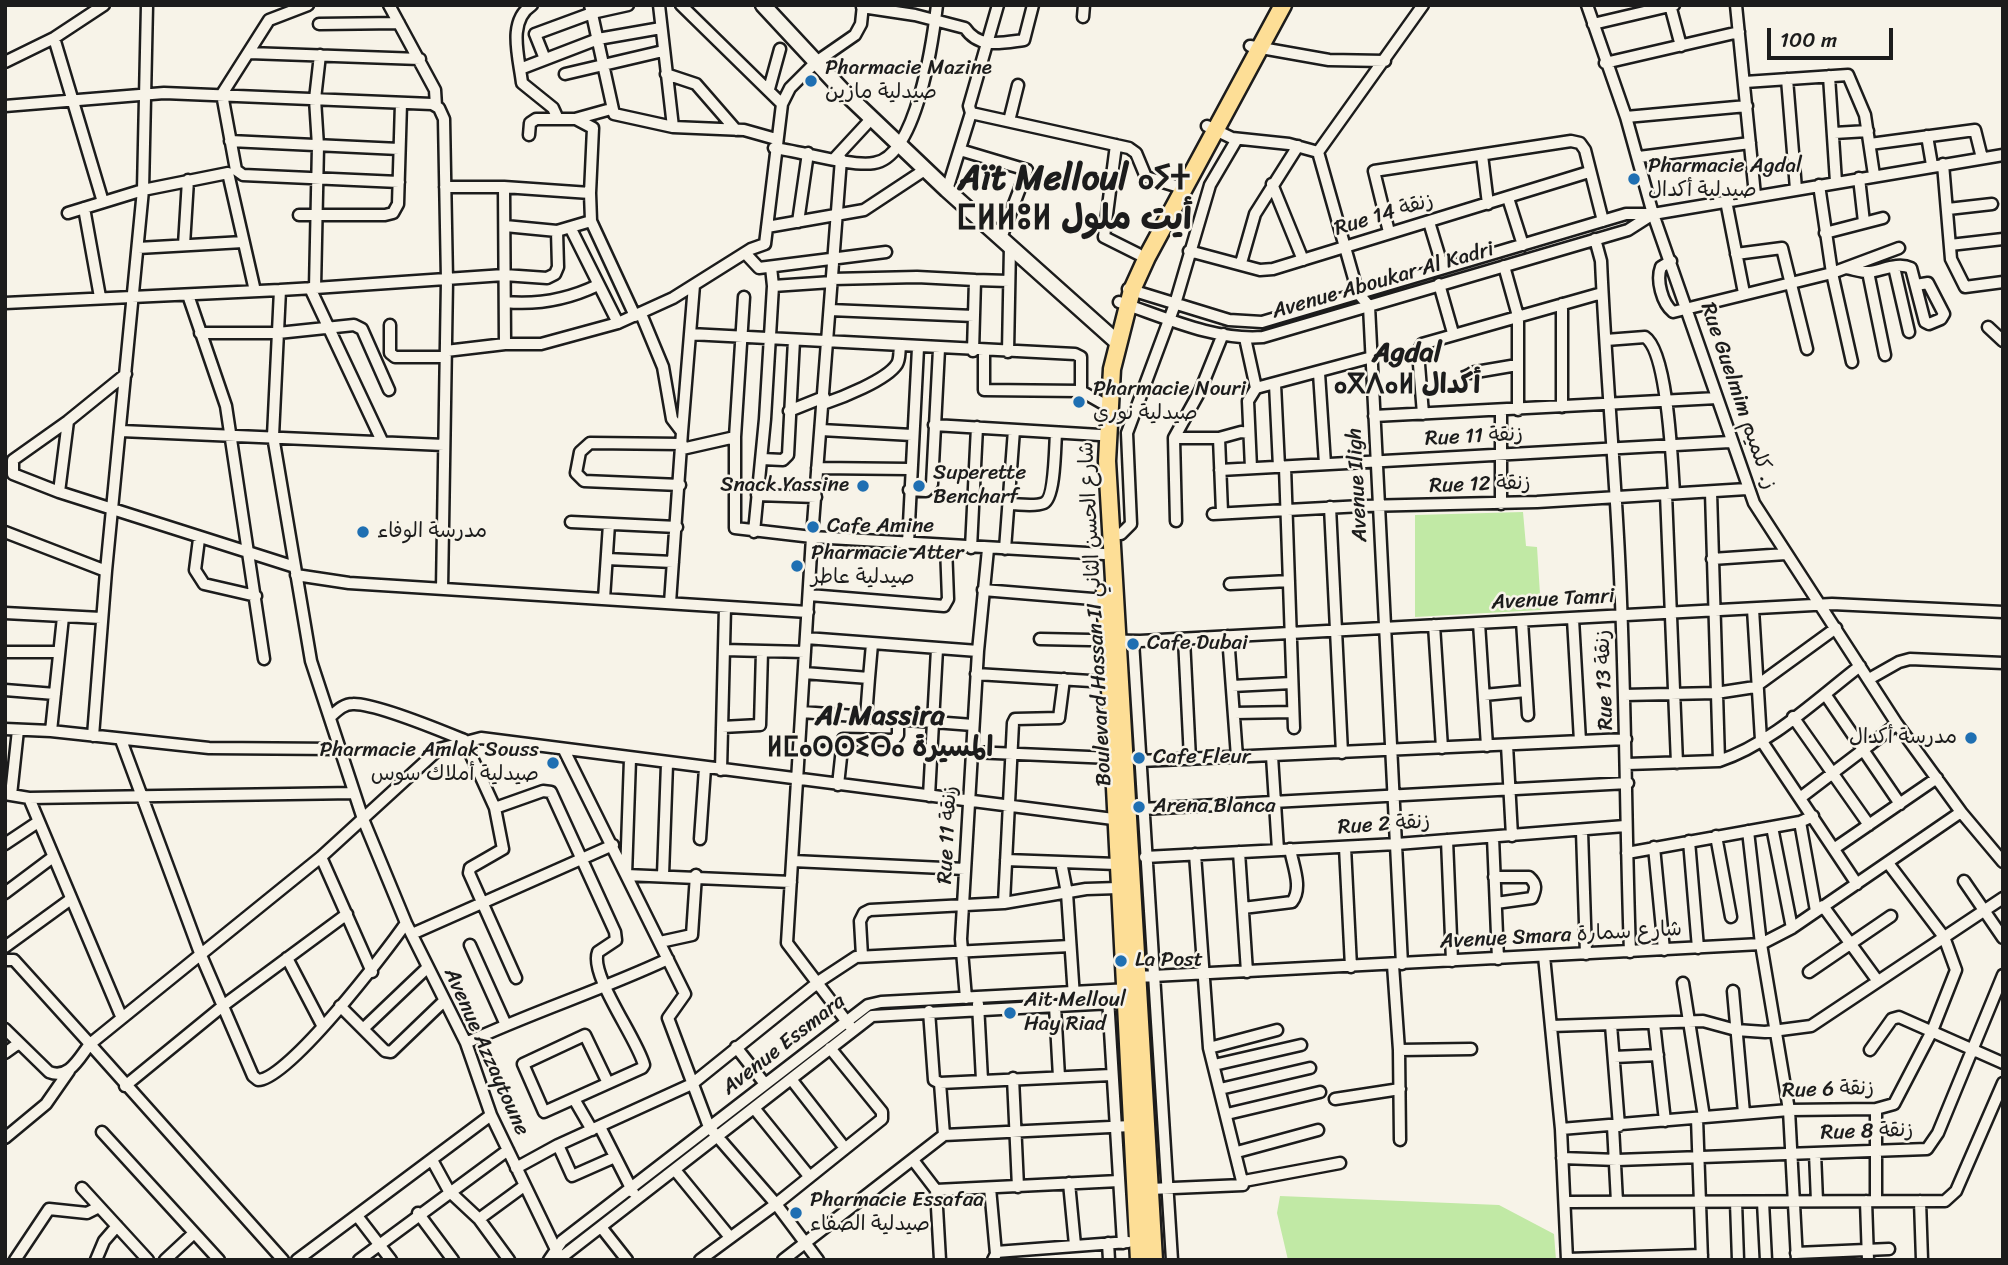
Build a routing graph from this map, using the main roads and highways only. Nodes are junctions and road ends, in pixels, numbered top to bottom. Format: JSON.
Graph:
{"nodes":[{"id":1,"x":1273,"y":5,"type":"edge"},
{"id":2,"x":1283,"y":5,"type":"edge"},
{"id":3,"x":1255,"y":48,"type":"junction"},
{"id":4,"x":1211,"y":128,"type":"junction"},
{"id":5,"x":1126,"y":296,"type":"junction"},
{"id":6,"x":1114,"y":341,"type":"junction"},
{"id":7,"x":1119,"y":642,"type":"junction"},
{"id":8,"x":1126,"y":811,"type":"junction"},
{"id":9,"x":1131,"y":988,"type":"junction"},
{"id":10,"x":1139,"y":1260,"type":"edge"},
{"id":11,"x":1154,"y":1260,"type":"edge"}],
"edges":[{"from":1,"to":3,"type":"main road","name":"Boulevard Hassan II شارع الحسن الثاني"},
{"from":2,"to":3,"type":"main road","name":"Boulevard Hassan II شارع الحسن الثاني"},
{"from":3,"to":4,"type":"main road","name":"Boulevard Hassan II شارع الحسن الثاني"},
{"from":4,"to":5,"type":"main road","name":"Boulevard Hassan II شارع الحسن الثاني"},
{"from":4,"to":5,"type":"main road","name":"Boulevard Hassan II شارع الحسن الثاني"},
{"from":5,"to":6,"type":"main road","name":"Boulevard Hassan II شارع الحسن الثاني"},
{"from":6,"to":7,"type":"main road","name":"Boulevard Hassan II شارع الحسن الثاني"},
{"from":6,"to":7,"type":"main road","name":"Boulevard Hassan II شارع الحسن الثاني"},
{"from":7,"to":8,"type":"main road","name":"Boulevard Hassan II شارع الحسن الثاني"},
{"from":7,"to":8,"type":"main road","name":"Boulevard Hassan II شارع الحسن الثاني"},
{"from":8,"to":9,"type":"main road","name":"Boulevard Hassan II شارع الحسن الثاني"},
{"from":8,"to":9,"type":"main road","name":"Boulevard Hassan II شارع الحسن الثاني"},
{"from":9,"to":10,"type":"main road","name":"Boulevard Hassan II شارع الحسن الثاني"},
{"from":9,"to":11,"type":"main road","name":"Boulevard Hassan II شارع الحسن الثاني"}]}
